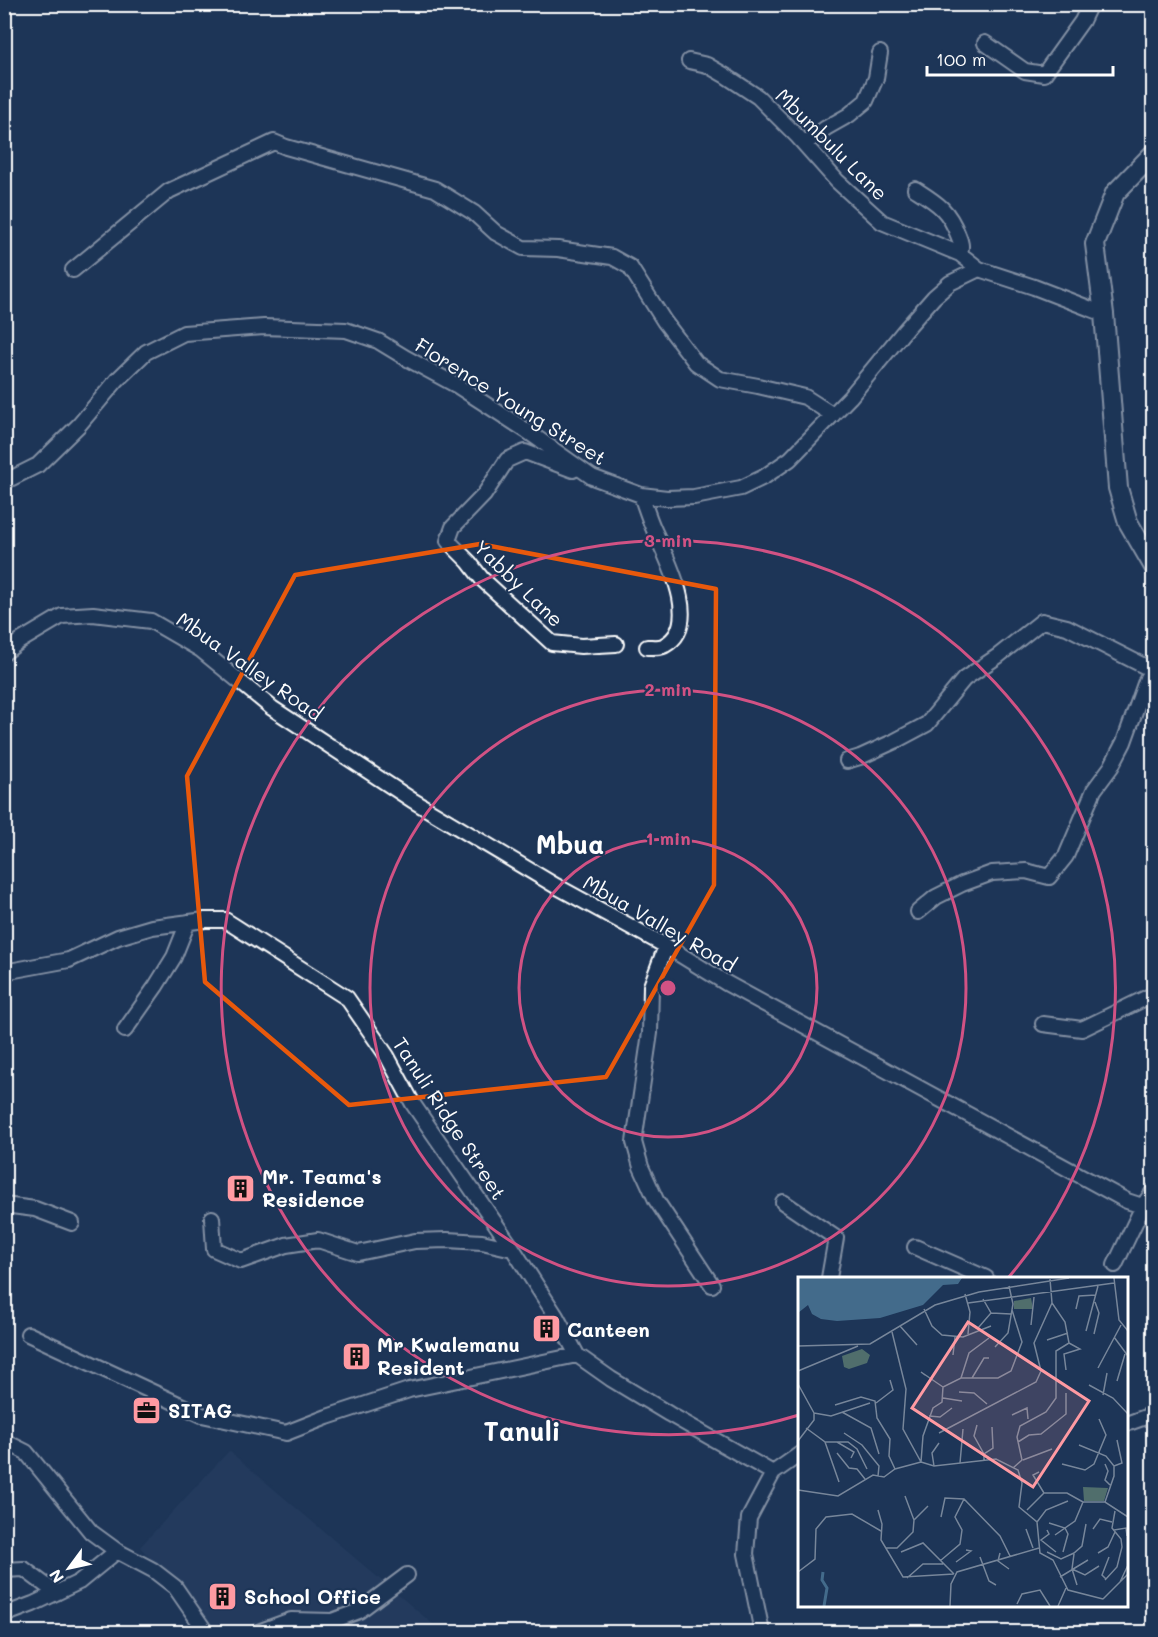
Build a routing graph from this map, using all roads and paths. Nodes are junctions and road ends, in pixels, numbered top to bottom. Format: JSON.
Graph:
{"nodes":[{"id":1,"x":1090,"y":4,"type":"edge"},
{"id":2,"x":985,"y":43,"type":"dead end"},
{"id":3,"x":880,"y":53,"type":"dead end"},
{"id":4,"x":689,"y":61,"type":"dead end"},
{"id":5,"x":804,"y":144,"type":"junction"},
{"id":6,"x":1154,"y":153,"type":"edge"},
{"id":7,"x":915,"y":189,"type":"dead end"},
{"id":8,"x":960,"y":254,"type":"junction"},
{"id":9,"x":979,"y":269,"type":"junction"},
{"id":10,"x":74,"y":270,"type":"dead end"},
{"id":11,"x":1104,"y":314,"type":"junction"},
{"id":12,"x":833,"y":415,"type":"junction"},
{"id":13,"x":592,"y":477,"type":"junction"},
{"id":14,"x":4,"y":482,"type":"edge"},
{"id":15,"x":641,"y":495,"type":"junction"},
{"id":16,"x":1154,"y":567,"type":"edge"},
{"id":17,"x":616,"y":645,"type":"dead end"},
{"id":18,"x":647,"y":647,"type":"dead end"},
{"id":19,"x":4,"y":652,"type":"edge"},
{"id":20,"x":1153,"y":671,"type":"edge"},
{"id":21,"x":847,"y":761,"type":"dead end"},
{"id":22,"x":918,"y":912,"type":"dead end"},
{"id":23,"x":188,"y":922,"type":"junction"},
{"id":24,"x":666,"y":946,"type":"junction"},
{"id":25,"x":4,"y":972,"type":"edge"},
{"id":26,"x":1154,"y":994,"type":"edge"},
{"id":27,"x":1043,"y":1024,"type":"dead end"},
{"id":28,"x":125,"y":1030,"type":"dead end"},
{"id":29,"x":1154,"y":1190,"type":"edge"},
{"id":30,"x":783,"y":1202,"type":"dead end"},
{"id":31,"x":4,"y":1206,"type":"edge"},
{"id":32,"x":1148,"y":1208,"type":"edge"},
{"id":33,"x":212,"y":1218,"type":"dead end"},
{"id":34,"x":72,"y":1223,"type":"dead end"},
{"id":35,"x":915,"y":1247,"type":"dead end"},
{"id":36,"x":513,"y":1249,"type":"junction"},
{"id":37,"x":1115,"y":1265,"type":"dead end"},
{"id":38,"x":829,"y":1277,"type":"edge"},
{"id":39,"x":984,"y":1277,"type":"edge"},
{"id":40,"x":712,"y":1285,"type":"dead end"},
{"id":41,"x":28,"y":1334,"type":"dead end"},
{"id":42,"x":577,"y":1355,"type":"junction"},
{"id":43,"x":1154,"y":1414,"type":"edge"},
{"id":44,"x":1128,"y":1423,"type":"edge"},
{"id":45,"x":4,"y":1441,"type":"edge"},
{"id":46,"x":798,"y":1455,"type":"edge"},
{"id":47,"x":773,"y":1473,"type":"junction"},
{"id":48,"x":117,"y":1551,"type":"junction"},
{"id":49,"x":4,"y":1570,"type":"edge"},
{"id":50,"x":407,"y":1575,"type":"dead end"},
{"id":51,"x":56,"y":1593,"type":"junction"},
{"id":52,"x":4,"y":1615,"type":"edge"},
{"id":53,"x":206,"y":1632,"type":"edge"},
{"id":54,"x":258,"y":1632,"type":"edge"},
{"id":55,"x":762,"y":1632,"type":"edge"}],
"edges":[{"from":1,"to":2,"type":"street"},
{"from":3,"to":5,"type":"street"},
{"from":4,"to":5,"type":"street","name":"Mbumbulu Lane"},
{"from":5,"to":8,"type":"street","name":"Mbumbulu Lane"},
{"from":6,"to":11,"type":"street"},
{"from":7,"to":8,"type":"street"},
{"from":8,"to":9,"type":"street","name":"Mbumbulu Lane"},
{"from":9,"to":11,"type":"street"},
{"from":9,"to":12,"type":"street","name":"Florence Young Street"},
{"from":10,"to":12,"type":"street"},
{"from":11,"to":16,"type":"street"},
{"from":12,"to":15,"type":"street","name":"Florence Young Street"},
{"from":13,"to":14,"type":"street","name":"Florence Young Street"},
{"from":13,"to":15,"type":"street","name":"Florence Young Street"},
{"from":13,"to":17,"type":"street","name":"Yabby Lane"},
{"from":15,"to":18,"type":"street"},
{"from":19,"to":24,"type":"street","name":"Mbua Valley Road"},
{"from":20,"to":21,"type":"street"},
{"from":20,"to":22,"type":"street"},
{"from":23,"to":25,"type":"street","name":"Tanuli Ridge Street"},
{"from":23,"to":28,"type":"street"},
{"from":23,"to":36,"type":"street","name":"Tanuli Ridge Street"},
{"from":24,"to":32,"type":"street","name":"Mbua Valley Road"},
{"from":24,"to":40,"type":"street"},
{"from":26,"to":27,"type":"street"},
{"from":29,"to":32,"type":"street"},
{"from":30,"to":38,"type":"street"},
{"from":31,"to":34,"type":"street"},
{"from":32,"to":37,"type":"street"},
{"from":33,"to":36,"type":"street"},
{"from":35,"to":39,"type":"street"},
{"from":36,"to":42,"type":"street","name":"Tanuli Ridge Street"},
{"from":41,"to":42,"type":"street"},
{"from":42,"to":47,"type":"street","name":"Tanuli Ridge Street"},
{"from":43,"to":44,"type":"street"},
{"from":45,"to":48,"type":"street"},
{"from":46,"to":47,"type":"street"},
{"from":47,"to":55,"type":"street"},
{"from":48,"to":51,"type":"street"},
{"from":48,"to":53,"type":"street"},
{"from":49,"to":51,"type":"street"},
{"from":50,"to":54,"type":"street"},
{"from":51,"to":52,"type":"street"}]}
